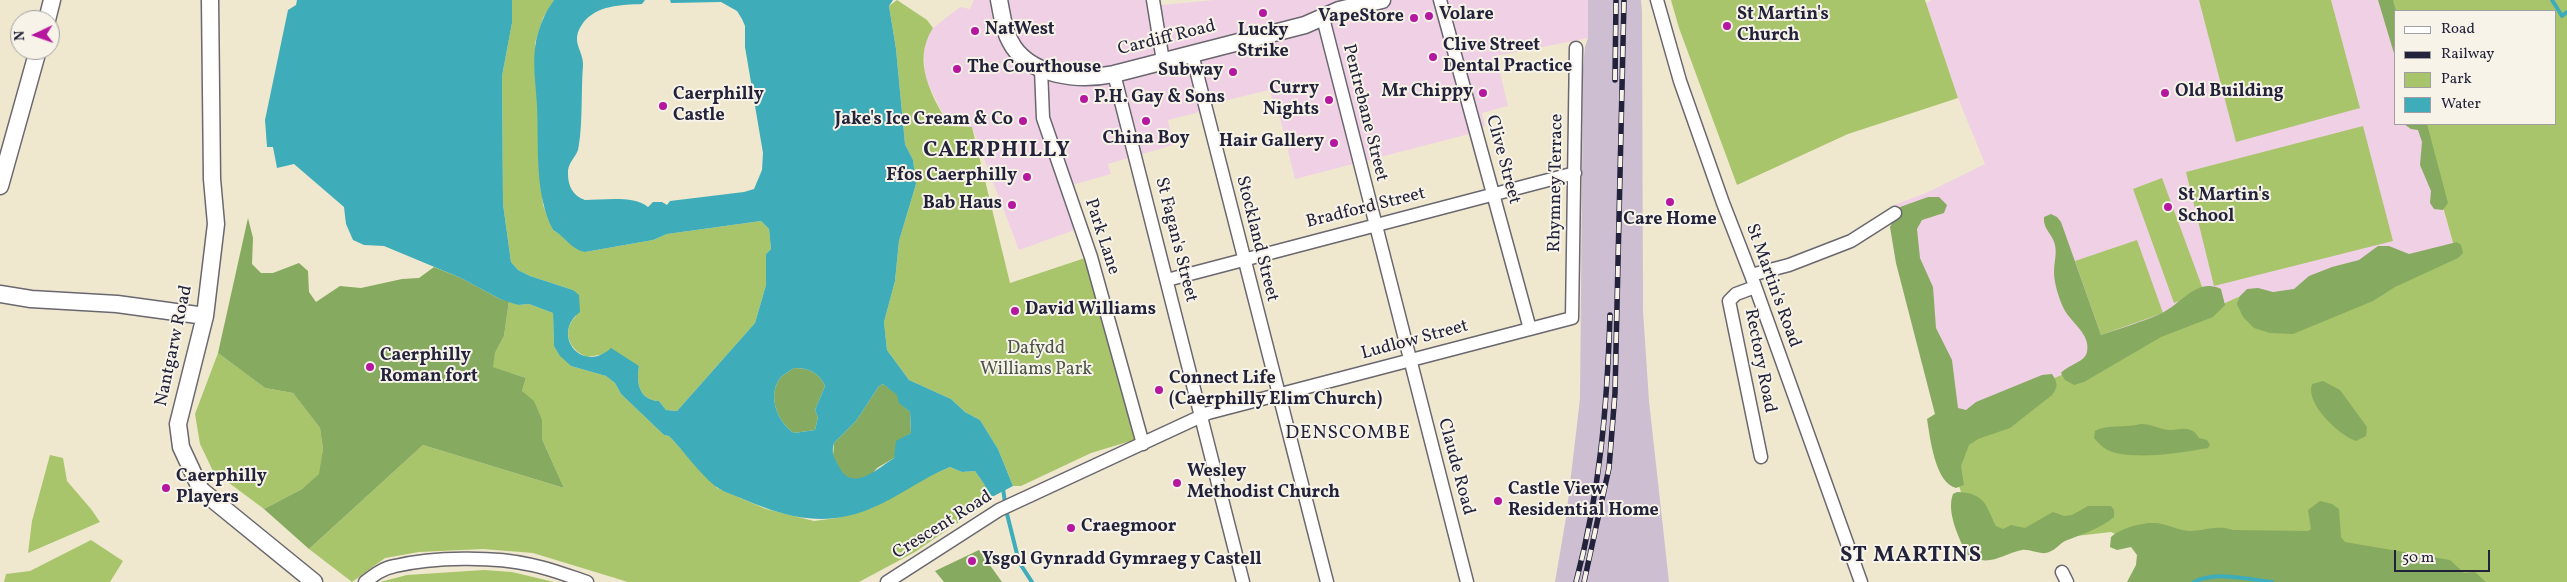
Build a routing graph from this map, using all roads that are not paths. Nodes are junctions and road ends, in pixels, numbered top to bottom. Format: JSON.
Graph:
{"nodes":[{"id":1,"x":210,"y":0,"type":"edge"},
{"id":2,"x":999,"y":0,"type":"edge"},
{"id":3,"x":1153,"y":0,"type":"edge"},
{"id":4,"x":1382,"y":0,"type":"edge"},
{"id":5,"x":1440,"y":0,"type":"edge"},
{"id":6,"x":1657,"y":0,"type":"edge"},
{"id":7,"x":1323,"y":18,"type":"junction"},
{"id":8,"x":1576,"y":48,"type":"dead end"},
{"id":9,"x":1192,"y":54,"type":"junction"},
{"id":10,"x":35,"y":60,"type":"edge"},
{"id":11,"x":1163,"y":61,"type":"junction"},
{"id":12,"x":1041,"y":69,"type":"junction"},
{"id":13,"x":1114,"y":74,"type":"junction"},
{"id":14,"x":4,"y":159,"type":"edge"},
{"id":15,"x":1574,"y":173,"type":"junction"},
{"id":16,"x":0,"y":186,"type":"edge"},
{"id":17,"x":1493,"y":195,"type":"junction"},
{"id":18,"x":1894,"y":213,"type":"dead end"},
{"id":19,"x":1374,"y":225,"type":"junction"},
{"id":20,"x":1243,"y":259,"type":"junction"},
{"id":21,"x":1167,"y":280,"type":"junction"},
{"id":22,"x":1753,"y":281,"type":"junction"},
{"id":23,"x":0,"y":294,"type":"edge"},
{"id":24,"x":206,"y":316,"type":"junction"},
{"id":25,"x":1572,"y":318,"type":"joint"},
{"id":26,"x":1530,"y":329,"type":"junction"},
{"id":27,"x":1410,"y":361,"type":"junction"},
{"id":28,"x":1278,"y":395,"type":"junction"},
{"id":29,"x":1201,"y":416,"type":"junction"},
{"id":30,"x":1143,"y":444,"type":"junction"},
{"id":31,"x":1761,"y":457,"type":"dead end"},
{"id":32,"x":1016,"y":502,"type":"joint"},
{"id":33,"x":314,"y":582,"type":"edge"},
{"id":34,"x":365,"y":582,"type":"edge"},
{"id":35,"x":587,"y":582,"type":"edge"},
{"id":36,"x":887,"y":582,"type":"edge"},
{"id":37,"x":1243,"y":582,"type":"edge"},
{"id":38,"x":1327,"y":582,"type":"edge"},
{"id":39,"x":1467,"y":582,"type":"edge"},
{"id":40,"x":1861,"y":582,"type":"edge"}],
"edges":[{"from":1,"to":24,"type":"main road","name":"Nantgarw Road"},
{"from":2,"to":12,"type":"main road","name":"Cardiff Road"},
{"from":3,"to":11,"type":"street"},
{"from":4,"to":7,"type":"main road","name":"Cardiff Road"},
{"from":5,"to":17,"type":"street","name":"Clive Street"},
{"from":6,"to":22,"type":"street","name":"St Martin's Road"},
{"from":7,"to":9,"type":"main road","name":"Cardiff Road"},
{"from":7,"to":19,"type":"street","name":"Pentrebane Street"},
{"from":8,"to":15,"type":"street","name":"Rhymney Terrace"},
{"from":9,"to":11,"type":"main road","name":"Cardiff Road"},
{"from":9,"to":20,"type":"street","name":"Stockland Street"},
{"from":10,"to":14,"type":"main road"},
{"from":11,"to":13,"type":"main road","name":"Cardiff Road"},
{"from":12,"to":13,"type":"main road","name":"Cardiff Road"},
{"from":12,"to":30,"type":"street","name":"Park Lane"},
{"from":13,"to":21,"type":"street","name":"St Fagan's Street"},
{"from":14,"to":16,"type":"main road"},
{"from":15,"to":17,"type":"street","name":"Bradford Street"},
{"from":15,"to":25,"type":"street","name":"Rhymney Terrace"},
{"from":17,"to":19,"type":"street","name":"Bradford Street"},
{"from":17,"to":26,"type":"street","name":"Clive Street"},
{"from":18,"to":22,"type":"street"},
{"from":19,"to":20,"type":"street","name":"Bradford Street"},
{"from":19,"to":27,"type":"street","name":"Pentrebane Street"},
{"from":20,"to":21,"type":"street","name":"Bradford Street"},
{"from":20,"to":28,"type":"street","name":"Stockland Street"},
{"from":21,"to":29,"type":"street","name":"St Fagan's Street"},
{"from":22,"to":31,"type":"street","name":"Rectory Road"},
{"from":22,"to":40,"type":"street","name":"St Martin's Road"},
{"from":23,"to":24,"type":"main road"},
{"from":24,"to":33,"type":"main road","name":"Nantgarw Road"},
{"from":25,"to":26,"type":"street","name":"Ludlow Street"},
{"from":26,"to":27,"type":"street","name":"Ludlow Street"},
{"from":27,"to":28,"type":"street","name":"Ludlow Street"},
{"from":27,"to":39,"type":"street","name":"Claude Road"},
{"from":28,"to":29,"type":"street","name":"Ludlow Street"},
{"from":28,"to":38,"type":"street","name":"Stockland Street"},
{"from":29,"to":30,"type":"street","name":"Ludlow Street"},
{"from":29,"to":37,"type":"street"},
{"from":30,"to":32,"type":"street","name":"Ludlow Street"},
{"from":32,"to":36,"type":"street","name":"Crescent Road"},
{"from":34,"to":35,"type":"street"}]}
